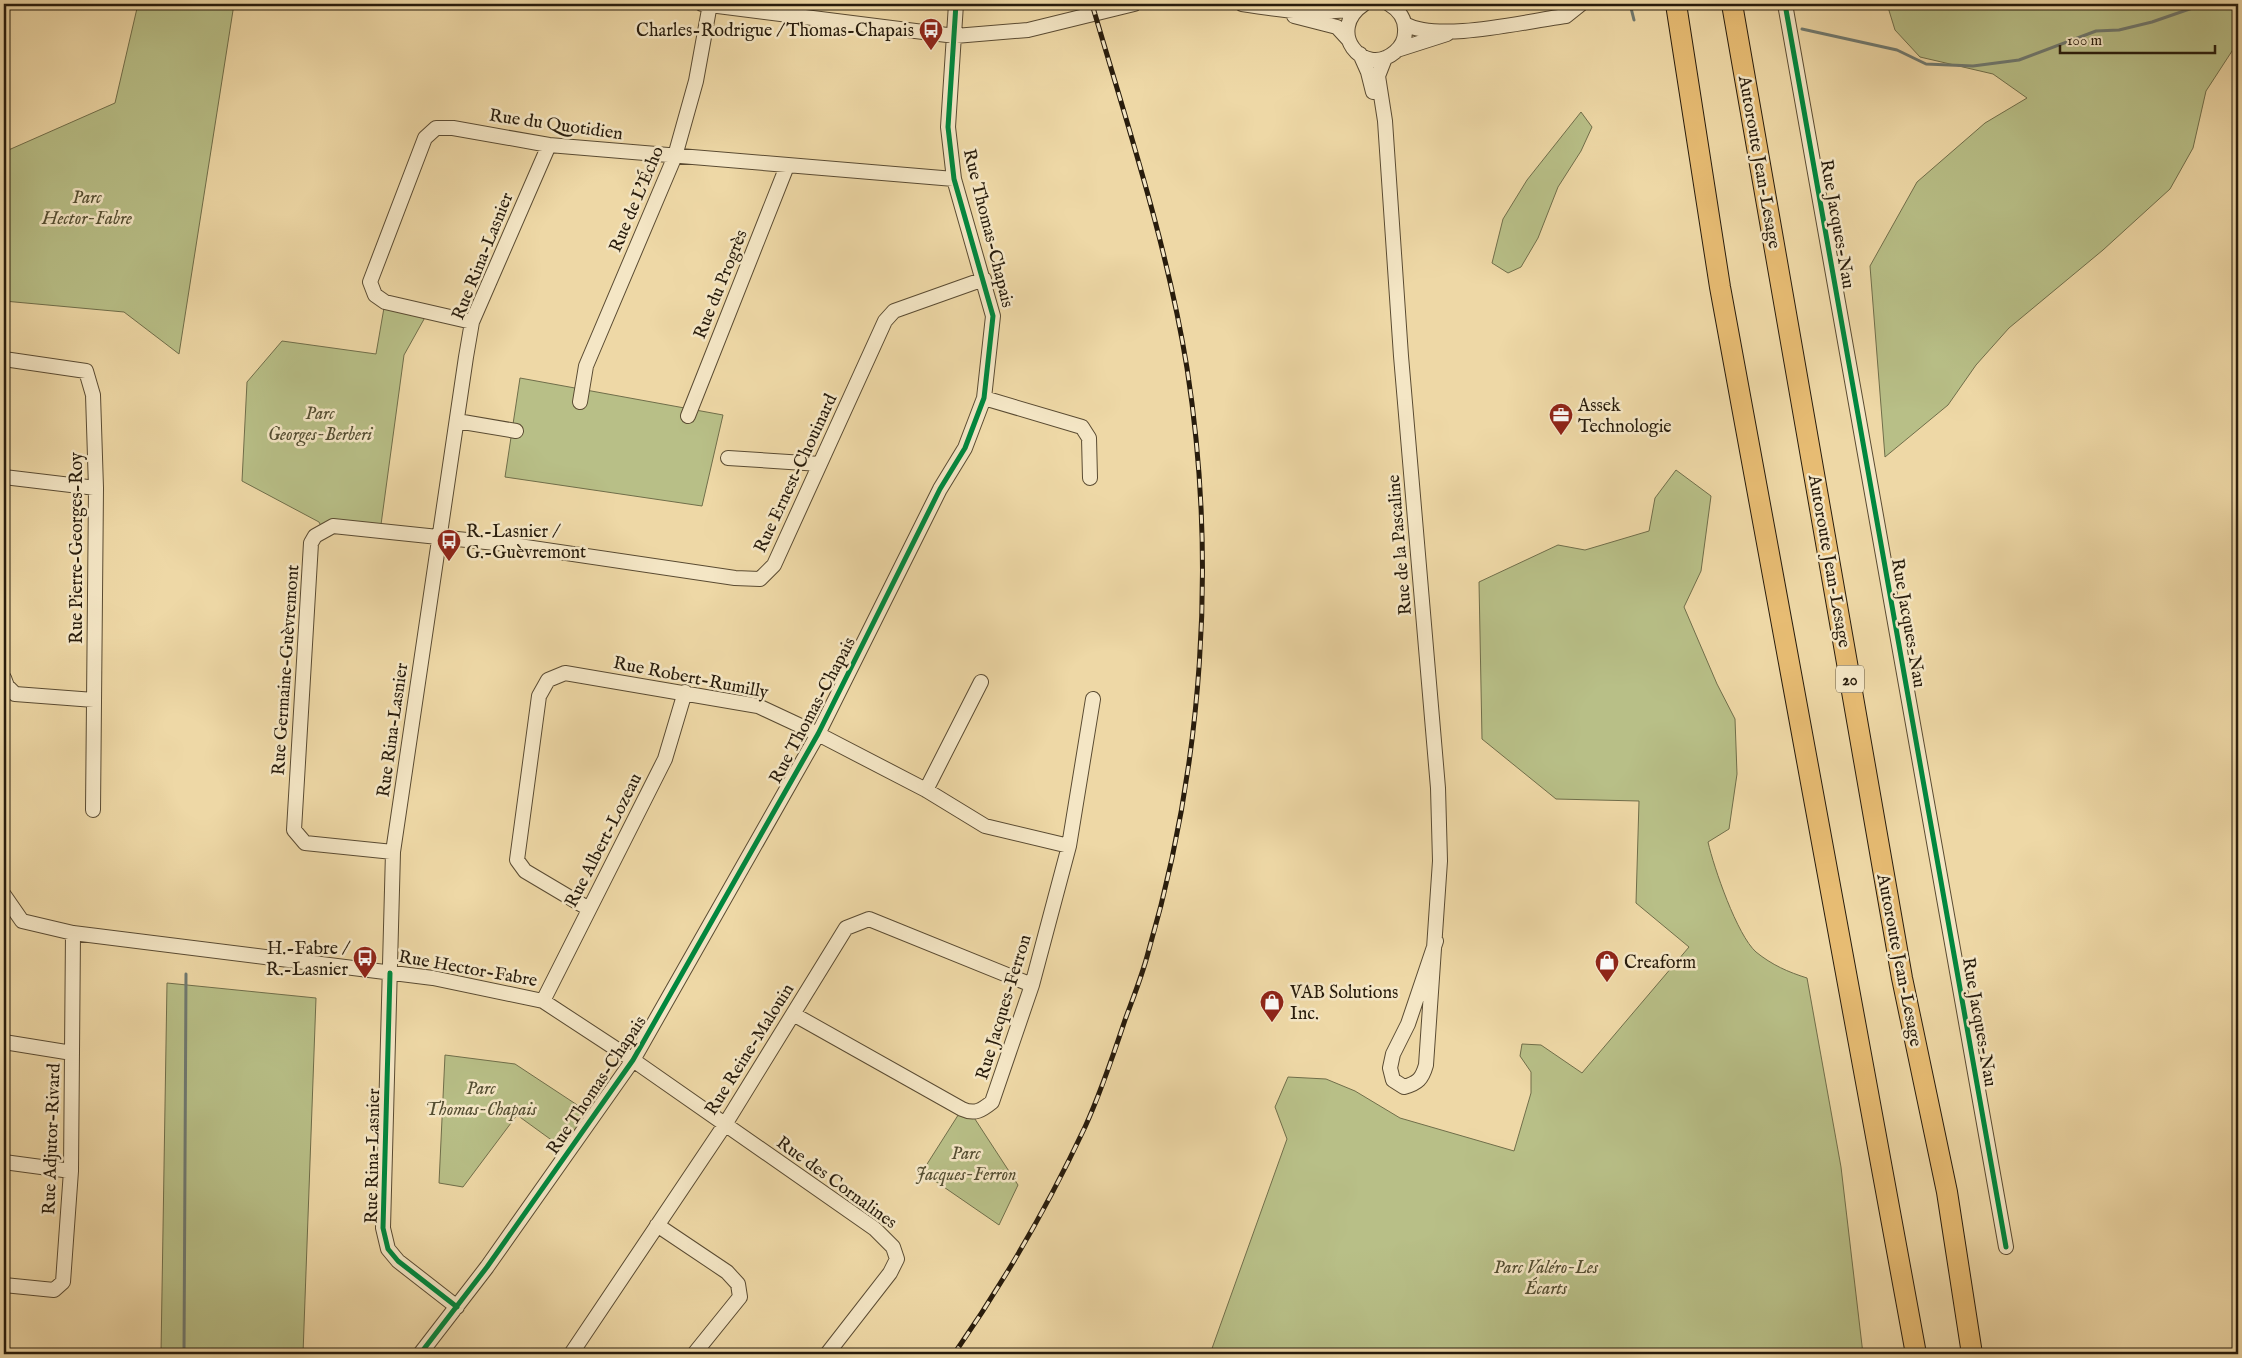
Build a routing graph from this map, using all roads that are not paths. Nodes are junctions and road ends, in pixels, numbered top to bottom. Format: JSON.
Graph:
{"nodes":[{"id":1,"x":707,"y":4,"type":"edge"},
{"id":2,"x":956,"y":4,"type":"edge"},
{"id":3,"x":1134,"y":4,"type":"edge"},
{"id":4,"x":1242,"y":4,"type":"edge"},
{"id":5,"x":1390,"y":4,"type":"edge"},
{"id":6,"x":1581,"y":4,"type":"edge"},
{"id":7,"x":1676,"y":4,"type":"edge"},
{"id":8,"x":1732,"y":4,"type":"edge"},
{"id":9,"x":1784,"y":4,"type":"edge"},
{"id":10,"x":1361,"y":6,"type":"edge"},
{"id":11,"x":1284,"y":10,"type":"junction"},
{"id":12,"x":1405,"y":24,"type":"junction"},
{"id":13,"x":1450,"y":32,"type":"junction"},
{"id":14,"x":955,"y":36,"type":"junction"},
{"id":15,"x":1348,"y":38,"type":"junction"},
{"id":16,"x":1397,"y":50,"type":"junction"},
{"id":17,"x":1360,"y":54,"type":"junction"},
{"id":18,"x":1385,"y":58,"type":"junction"},
{"id":19,"x":549,"y":145,"type":"junction"},
{"id":20,"x":1385,"y":146,"type":"junction"},
{"id":21,"x":675,"y":156,"type":"junction"},
{"id":22,"x":787,"y":166,"type":"junction"},
{"id":23,"x":954,"y":179,"type":"junction"},
{"id":24,"x":984,"y":280,"type":"junction"},
{"id":25,"x":472,"y":322,"type":"junction"},
{"id":26,"x":4,"y":359,"type":"edge"},
{"id":27,"x":984,"y":398,"type":"junction"},
{"id":28,"x":580,"y":402,"type":"dead end"},
{"id":29,"x":688,"y":416,"type":"dead end"},
{"id":30,"x":457,"y":421,"type":"junction"},
{"id":31,"x":516,"y":431,"type":"dead end"},
{"id":32,"x":728,"y":458,"type":"dead end"},
{"id":33,"x":820,"y":464,"type":"junction"},
{"id":34,"x":4,"y":477,"type":"edge"},
{"id":35,"x":1090,"y":478,"type":"dead end"},
{"id":36,"x":96,"y":488,"type":"junction"},
{"id":37,"x":440,"y":538,"type":"junction"},
{"id":38,"x":4,"y":678,"type":"edge"},
{"id":39,"x":981,"y":682,"type":"dead end"},
{"id":40,"x":685,"y":692,"type":"junction"},
{"id":41,"x":1093,"y":698,"type":"dead end"},
{"id":42,"x":94,"y":700,"type":"junction"},
{"id":43,"x":818,"y":734,"type":"junction"},
{"id":44,"x":926,"y":790,"type":"junction"},
{"id":45,"x":93,"y":810,"type":"dead end"},
{"id":46,"x":1069,"y":846,"type":"junction"},
{"id":47,"x":393,"y":852,"type":"junction"},
{"id":48,"x":4,"y":895,"type":"edge"},
{"id":49,"x":589,"y":909,"type":"junction"},
{"id":50,"x":73,"y":933,"type":"junction"},
{"id":51,"x":1436,"y":941,"type":"junction"},
{"id":52,"x":390,"y":973,"type":"junction"},
{"id":53,"x":1032,"y":985,"type":"junction"},
{"id":54,"x":543,"y":1001,"type":"junction"},
{"id":55,"x":793,"y":1014,"type":"junction"},
{"id":56,"x":4,"y":1042,"type":"edge"},
{"id":57,"x":72,"y":1053,"type":"junction"},
{"id":58,"x":633,"y":1060,"type":"junction"},
{"id":59,"x":724,"y":1126,"type":"junction"},
{"id":60,"x":4,"y":1162,"type":"edge"},
{"id":61,"x":71,"y":1171,"type":"junction"},
{"id":62,"x":657,"y":1225,"type":"junction"},
{"id":63,"x":2006,"y":1247,"type":"dead end"},
{"id":64,"x":4,"y":1285,"type":"edge"},
{"id":65,"x":457,"y":1307,"type":"junction"},
{"id":66,"x":420,"y":1354,"type":"edge"},
{"id":67,"x":571,"y":1354,"type":"edge"},
{"id":68,"x":694,"y":1354,"type":"edge"},
{"id":69,"x":827,"y":1354,"type":"edge"},
{"id":70,"x":1916,"y":1354,"type":"edge"},
{"id":71,"x":1972,"y":1354,"type":"edge"}],
"edges":[{"from":1,"to":14,"type":"street"},
{"from":1,"to":21,"type":"street","name":"Rue de L'Écho"},
{"from":2,"to":14,"type":"street","name":"Rue Thomas-Chapais"},
{"from":3,"to":14,"type":"street"},
{"from":4,"to":11,"type":"street"},
{"from":5,"to":12,"type":"street"},
{"from":6,"to":13,"type":"street"},
{"from":7,"to":70,"type":"highway"},
{"from":8,"to":71,"type":"highway","name":"Autoroute Jean-Lesage","number":"20"},
{"from":9,"to":63,"type":"street","name":"Rue Jacques-Nau"},
{"from":10,"to":11,"type":"street"},
{"from":10,"to":15,"type":"street"},
{"from":11,"to":15,"type":"street","name":"Rue de la Pascaline"},
{"from":12,"to":13,"type":"street"},
{"from":12,"to":16,"type":"street"},
{"from":13,"to":16,"type":"street"},
{"from":14,"to":23,"type":"street","name":"Rue Thomas-Chapais"},
{"from":15,"to":17,"type":"street","name":"Rue de la Pascaline"},
{"from":16,"to":18,"type":"street"},
{"from":17,"to":18,"type":"street"},
{"from":17,"to":20,"type":"street","name":"Rue de la Pascaline"},
{"from":18,"to":20,"type":"street","name":"Rue de la Pascaline"},
{"from":19,"to":21,"type":"street","name":"Rue du Quotidien"},
{"from":19,"to":25,"type":"street","name":"Rue Rina-Lasnier"},
{"from":19,"to":25,"type":"street","name":"Rue du Quotidien"},
{"from":20,"to":51,"type":"street","name":"Rue de la Pascaline"},
{"from":21,"to":22,"type":"street","name":"Rue du Quotidien"},
{"from":21,"to":28,"type":"street","name":"Rue de L'Écho"},
{"from":22,"to":23,"type":"street","name":"Rue du Quotidien"},
{"from":22,"to":29,"type":"street","name":"Rue du Progrès"},
{"from":23,"to":24,"type":"street","name":"Rue Thomas-Chapais"},
{"from":24,"to":27,"type":"street","name":"Rue Thomas-Chapais"},
{"from":24,"to":33,"type":"street","name":"Rue Ernest-Chouinard"},
{"from":25,"to":30,"type":"street","name":"Rue Rina-Lasnier"},
{"from":26,"to":36,"type":"street","name":"Rue Pierre-Georges-Roy"},
{"from":27,"to":35,"type":"street"},
{"from":27,"to":43,"type":"street","name":"Rue Thomas-Chapais"},
{"from":30,"to":31,"type":"street"},
{"from":30,"to":37,"type":"street","name":"Rue Rina-Lasnier"},
{"from":32,"to":33,"type":"street"},
{"from":33,"to":37,"type":"street","name":"Rue Ernest-Chouinard"},
{"from":34,"to":36,"type":"street"},
{"from":36,"to":42,"type":"street","name":"Rue Pierre-Georges-Roy"},
{"from":37,"to":47,"type":"street","name":"Rue Rina-Lasnier"},
{"from":37,"to":47,"type":"street","name":"Rue Germaine-Guèvremont"},
{"from":38,"to":42,"type":"street"},
{"from":39,"to":44,"type":"street"},
{"from":40,"to":43,"type":"street","name":"Rue Robert-Rumilly"},
{"from":40,"to":49,"type":"street","name":"Rue Albert-Lozeau"},
{"from":40,"to":49,"type":"street","name":"Rue Robert-Rumilly"},
{"from":41,"to":46,"type":"street","name":"Rue Jacques-Ferron"},
{"from":42,"to":45,"type":"street","name":"Rue Pierre-Georges-Roy"},
{"from":43,"to":44,"type":"street","name":"Rue Robert-Rumilly"},
{"from":43,"to":58,"type":"street","name":"Rue Thomas-Chapais"},
{"from":44,"to":46,"type":"street","name":"Rue Robert-Rumilly"},
{"from":46,"to":53,"type":"street","name":"Rue Jacques-Ferron"},
{"from":47,"to":52,"type":"street","name":"Rue Rina-Lasnier"},
{"from":48,"to":50,"type":"street","name":"Rue Hector-Fabre"},
{"from":49,"to":54,"type":"street","name":"Rue Albert-Lozeau"},
{"from":50,"to":52,"type":"street","name":"Rue Hector-Fabre"},
{"from":50,"to":57,"type":"street","name":"Rue Adjutor-Rivard"},
{"from":51,"to":51,"type":"street","name":"Rue de la Pascaline"},
{"from":52,"to":54,"type":"street","name":"Rue Hector-Fabre"},
{"from":52,"to":65,"type":"street","name":"Rue Rina-Lasnier"},
{"from":53,"to":55,"type":"street","name":"Rue Reine-Malouin"},
{"from":53,"to":55,"type":"street","name":"Rue Jacques-Ferron"},
{"from":54,"to":58,"type":"street","name":"Rue Hector-Fabre"},
{"from":55,"to":59,"type":"street","name":"Rue Reine-Malouin"},
{"from":56,"to":57,"type":"street"},
{"from":57,"to":61,"type":"street","name":"Rue Adjutor-Rivard"},
{"from":58,"to":59,"type":"street","name":"Rue Hector-Fabre"},
{"from":58,"to":65,"type":"street","name":"Rue Thomas-Chapais"},
{"from":59,"to":62,"type":"street","name":"Rue Reine-Malouin"},
{"from":59,"to":69,"type":"street","name":"Rue des Cornalines"},
{"from":60,"to":61,"type":"street"},
{"from":61,"to":64,"type":"street","name":"Rue Adjutor-Rivard"},
{"from":62,"to":67,"type":"street","name":"Rue Reine-Malouin"},
{"from":62,"to":68,"type":"street"},
{"from":65,"to":66,"type":"street","name":"Rue Thomas-Chapais"}]}
